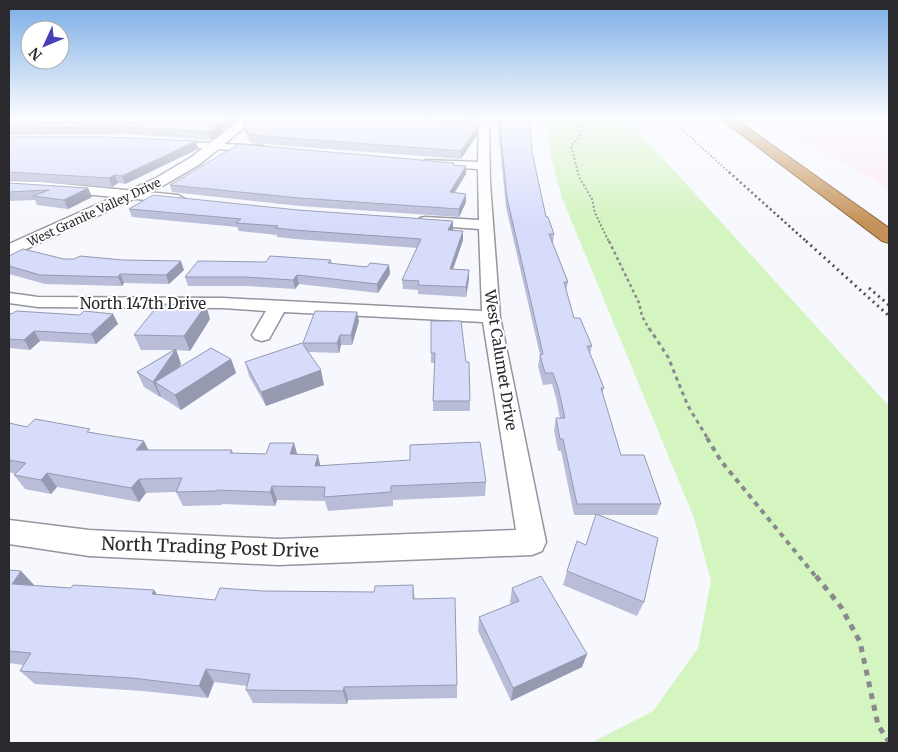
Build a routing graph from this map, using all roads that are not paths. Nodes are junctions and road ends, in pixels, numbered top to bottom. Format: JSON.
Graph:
{"nodes":[{"id":1,"x":203,"y":153,"type":"edge"},
{"id":2,"x":483,"y":153,"type":"edge"},
{"id":3,"x":774,"y":153,"type":"edge"},
{"id":4,"x":412,"y":162,"type":"edge"},
{"id":5,"x":483,"y":166,"type":"junction"},
{"id":6,"x":9,"y":185,"type":"edge"},
{"id":7,"x":133,"y":194,"type":"junction"},
{"id":8,"x":193,"y":201,"type":"edge"},
{"id":9,"x":407,"y":220,"type":"edge"},
{"id":10,"x":485,"y":225,"type":"junction"},
{"id":11,"x":889,"y":237,"type":"edge"},
{"id":12,"x":9,"y":251,"type":"edge"},
{"id":13,"x":9,"y":298,"type":"edge"},
{"id":14,"x":278,"y":305,"type":"junction"},
{"id":15,"x":491,"y":317,"type":"junction"},
{"id":16,"x":262,"y":335,"type":"dead end"},
{"id":17,"x":9,"y":532,"type":"edge"},
{"id":18,"x":532,"y":542,"type":"joint"}],
"edges":[{"from":1,"to":7,"type":"street","name":"West Granite Valley Drive"},
{"from":2,"to":5,"type":"street","name":"West Calumet Drive"},
{"from":3,"to":11,"type":"highway"},
{"from":4,"to":5,"type":"street"},
{"from":5,"to":10,"type":"street","name":"West Calumet Drive"},
{"from":6,"to":7,"type":"street"},
{"from":7,"to":8,"type":"street"},
{"from":7,"to":12,"type":"street","name":"West Granite Valley Drive"},
{"from":9,"to":10,"type":"street"},
{"from":10,"to":15,"type":"street","name":"West Calumet Drive"},
{"from":13,"to":14,"type":"street","name":"North 147th Drive"},
{"from":14,"to":15,"type":"street","name":"North 147th Drive"},
{"from":14,"to":16,"type":"street"},
{"from":15,"to":18,"type":"street","name":"West Calumet Drive"},
{"from":17,"to":18,"type":"street","name":"North Trading Post Drive"}]}
